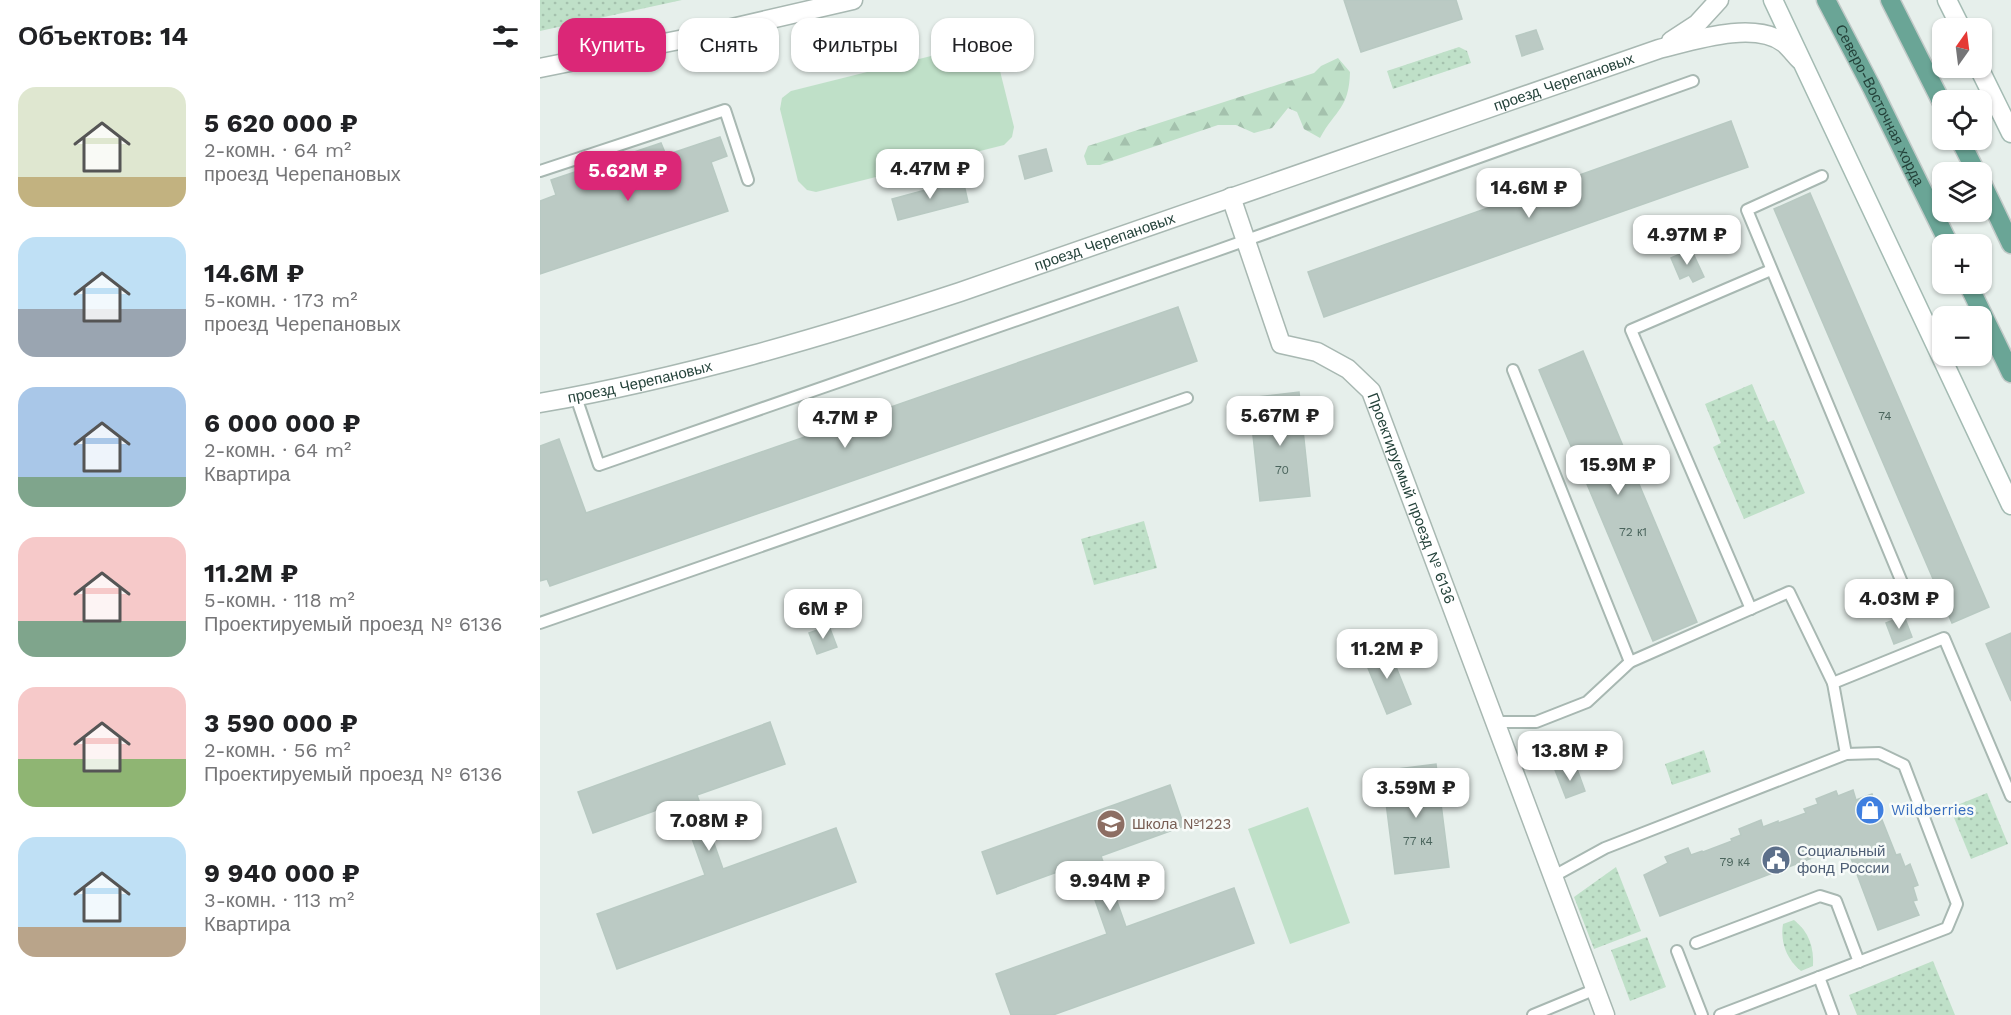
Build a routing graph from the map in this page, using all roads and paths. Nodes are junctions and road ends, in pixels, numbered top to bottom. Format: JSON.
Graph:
{"nodes":[{"id":1,"x":853,"y":0,"type":"edge"},
{"id":2,"x":1719,"y":0,"type":"edge"},
{"id":3,"x":1773,"y":0,"type":"edge"},
{"id":4,"x":1826,"y":0,"type":"edge"},
{"id":5,"x":1890,"y":0,"type":"edge"},
{"id":6,"x":1947,"y":0,"type":"edge"},
{"id":7,"x":1956,"y":18,"type":"edge"},
{"id":8,"x":1659,"y":49,"type":"junction"},
{"id":9,"x":1803,"y":64,"type":"junction"},
{"id":10,"x":540,"y":68,"type":"edge"},
{"id":11,"x":1984,"y":78,"type":"edge"},
{"id":12,"x":1693,"y":81,"type":"dead end"},
{"id":13,"x":1935,"y":90,"type":"edge"},
{"id":14,"x":2011,"y":133,"type":"edge"},
{"id":15,"x":540,"y":171,"type":"edge"},
{"id":16,"x":1822,"y":176,"type":"dead end"},
{"id":17,"x":748,"y":180,"type":"dead end"},
{"id":18,"x":1231,"y":197,"type":"junction"},
{"id":19,"x":1992,"y":204,"type":"edge"},
{"id":20,"x":1944,"y":234,"type":"edge"},
{"id":21,"x":1246,"y":240,"type":"junction"},
{"id":22,"x":2011,"y":244,"type":"edge"},
{"id":23,"x":1771,"y":270,"type":"junction"},
{"id":24,"x":1973,"y":294,"type":"edge"},
{"id":25,"x":1513,"y":370,"type":"dead end"},
{"id":26,"x":2011,"y":373,"type":"edge"},
{"id":27,"x":576,"y":397,"type":"junction"},
{"id":28,"x":1187,"y":398,"type":"dead end"},
{"id":29,"x":540,"y":403,"type":"edge"},
{"id":30,"x":2011,"y":505,"type":"edge"},
{"id":31,"x":1908,"y":597,"type":"dead end"},
{"id":32,"x":1751,"y":609,"type":"junction"},
{"id":33,"x":540,"y":623,"type":"edge"},
{"id":34,"x":1630,"y":662,"type":"junction"},
{"id":35,"x":1833,"y":683,"type":"junction"},
{"id":36,"x":1495,"y":722,"type":"junction"},
{"id":37,"x":1846,"y":754,"type":"junction"},
{"id":38,"x":2011,"y":796,"type":"edge"},
{"id":39,"x":1554,"y":876,"type":"junction"},
{"id":40,"x":1696,"y":943,"type":"dead end"},
{"id":41,"x":1677,"y":951,"type":"dead end"},
{"id":42,"x":1859,"y":962,"type":"junction"},
{"id":43,"x":1819,"y":977,"type":"junction"},
{"id":44,"x":1596,"y":990,"type":"junction"},
{"id":45,"x":1533,"y":1015,"type":"edge"},
{"id":46,"x":1605,"y":1015,"type":"edge"},
{"id":47,"x":1702,"y":1015,"type":"edge"},
{"id":48,"x":1720,"y":1015,"type":"edge"},
{"id":49,"x":1833,"y":1015,"type":"edge"}],
"edges":[{"from":1,"to":10,"type":"street"},
{"from":2,"to":8,"type":"street","name":"проезд Черепановых"},
{"from":3,"to":9,"type":"street"},
{"from":4,"to":20,"type":"main road","name":"Северо-Восточная хорда"},
{"from":5,"to":13,"type":"main road"},
{"from":6,"to":7,"type":"street"},
{"from":8,"to":9,"type":"street","name":"проезд Черепановых"},
{"from":8,"to":18,"type":"street","name":"проезд Черепановых"},
{"from":9,"to":30,"type":"street"},
{"from":11,"to":14,"type":"street"},
{"from":12,"to":21,"type":"lane"},
{"from":15,"to":17,"type":"lane"},
{"from":16,"to":23,"type":"lane"},
{"from":18,"to":21,"type":"street","name":"Проектируемый проезд № 6136"},
{"from":18,"to":27,"type":"street","name":"проезд Черепановых"},
{"from":19,"to":22,"type":"main road"},
{"from":21,"to":27,"type":"lane"},
{"from":21,"to":36,"type":"street","name":"Проектируемый проезд № 6136"},
{"from":23,"to":31,"type":"lane"},
{"from":23,"to":32,"type":"lane"},
{"from":24,"to":26,"type":"main road"},
{"from":25,"to":34,"type":"lane"},
{"from":27,"to":29,"type":"street","name":"проезд Черепановых"},
{"from":28,"to":33,"type":"lane"},
{"from":32,"to":34,"type":"lane"},
{"from":32,"to":35,"type":"lane"},
{"from":34,"to":36,"type":"lane"},
{"from":35,"to":37,"type":"lane"},
{"from":35,"to":38,"type":"lane"},
{"from":36,"to":39,"type":"street","name":"Проектируемый проезд № 6136"},
{"from":37,"to":39,"type":"lane"},
{"from":37,"to":42,"type":"lane"},
{"from":39,"to":44,"type":"street","name":"Проектируемый проезд № 6136"},
{"from":40,"to":42,"type":"lane"},
{"from":41,"to":47,"type":"lane"},
{"from":42,"to":43,"type":"lane"},
{"from":43,"to":48,"type":"lane"},
{"from":43,"to":49,"type":"lane"},
{"from":44,"to":45,"type":"lane"},
{"from":44,"to":46,"type":"street","name":"Проектируемый проезд № 6136"}]}
